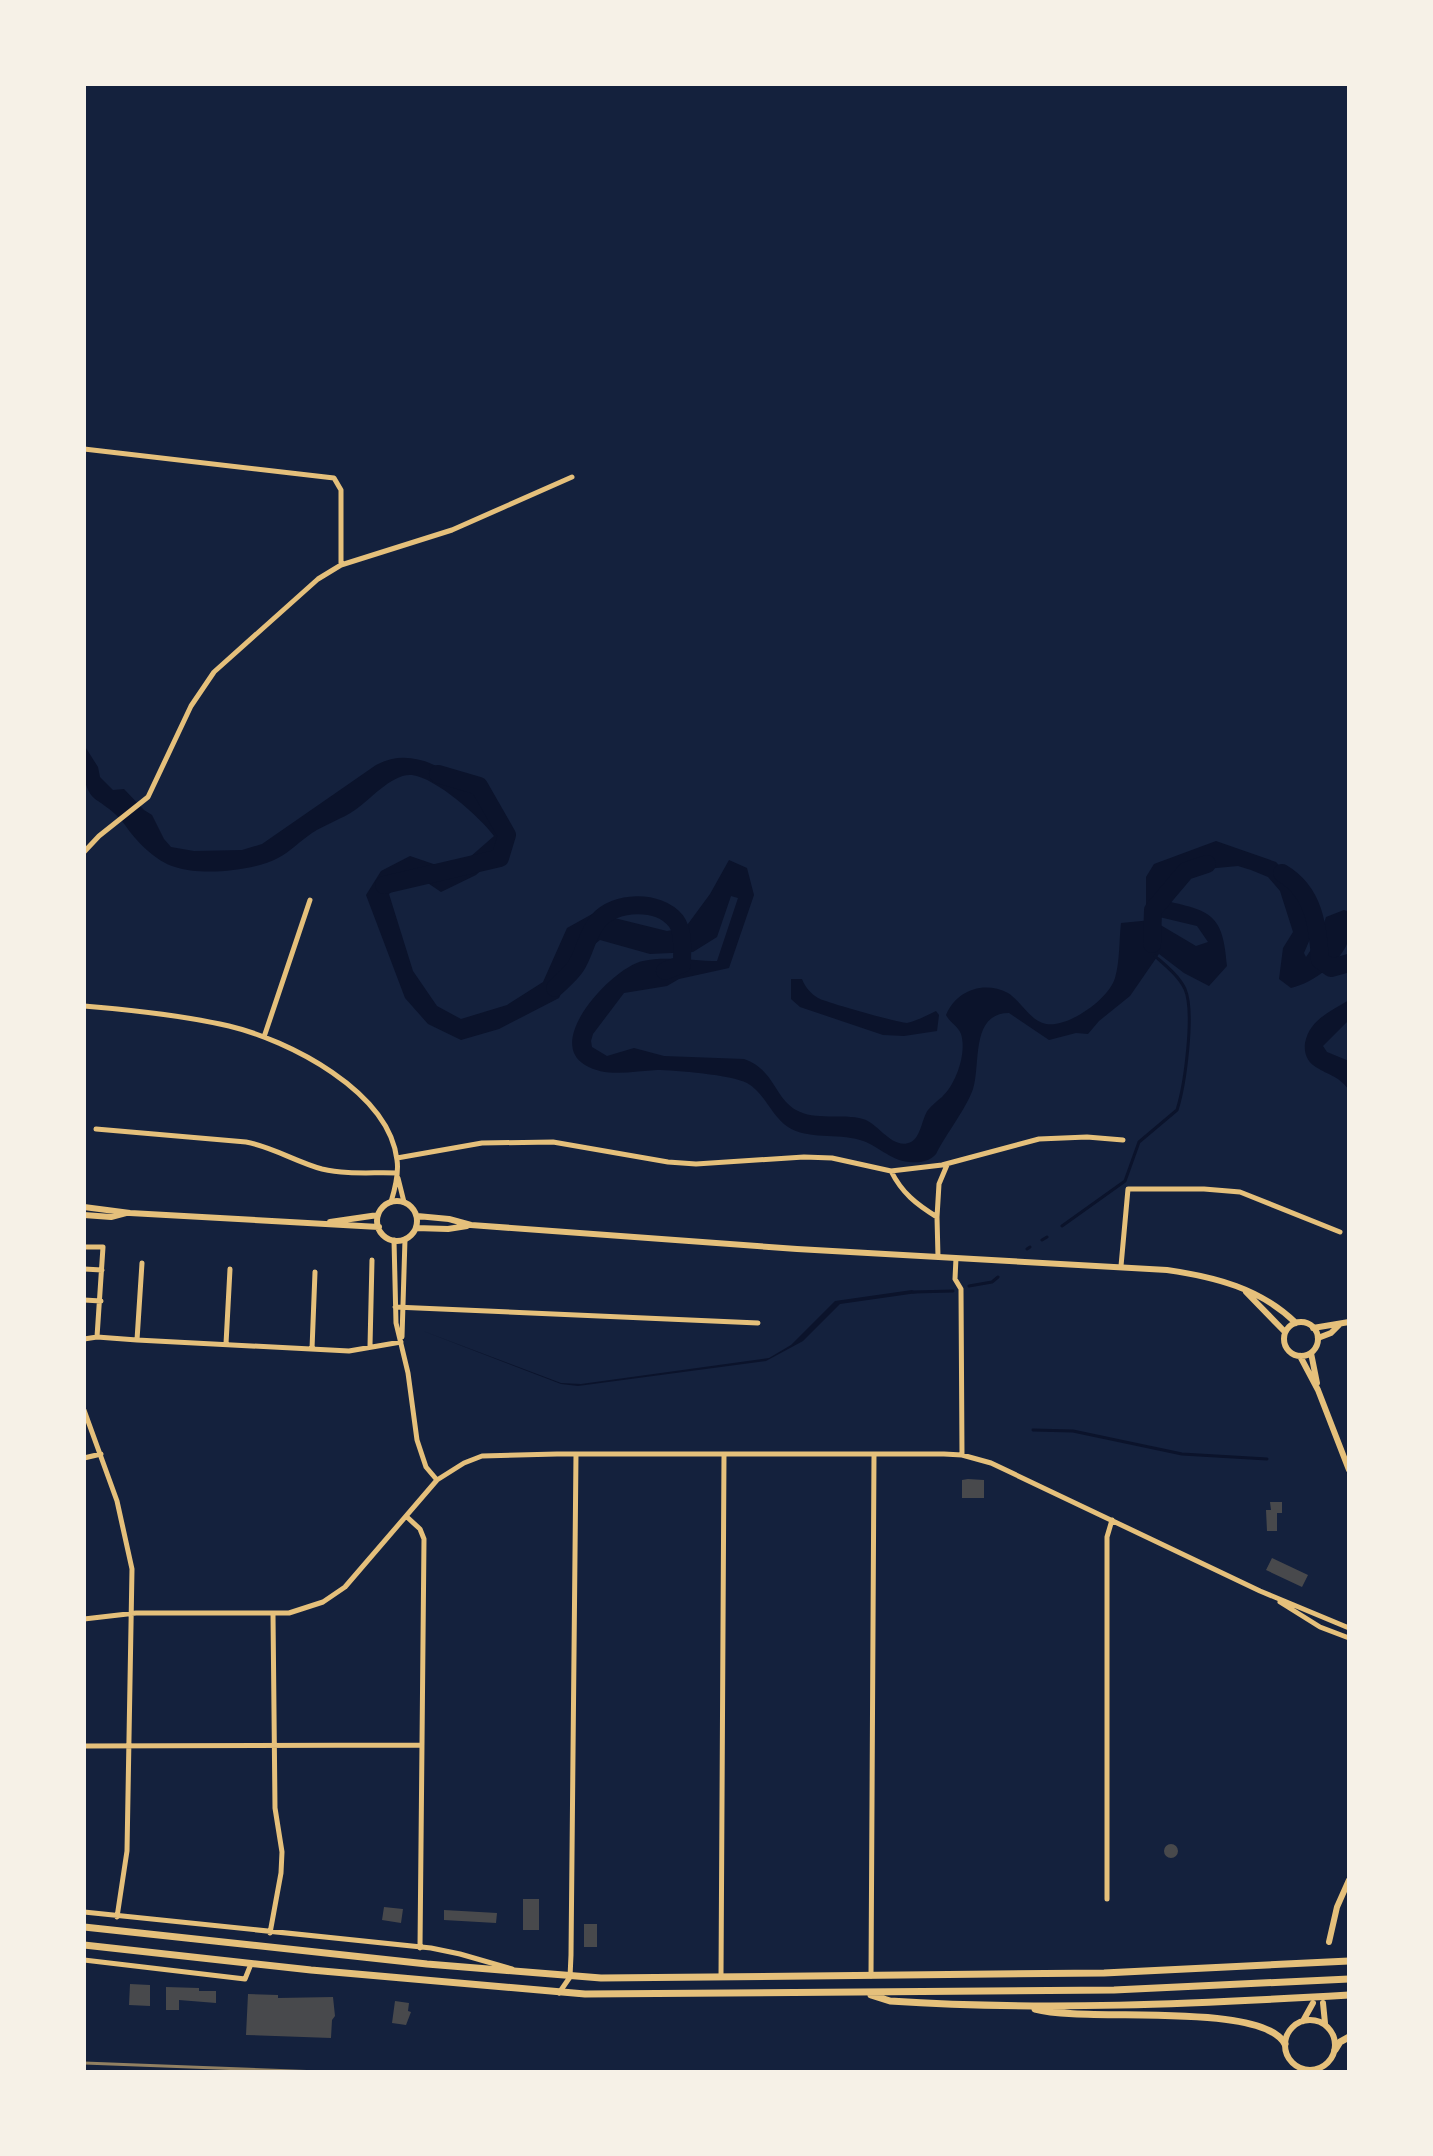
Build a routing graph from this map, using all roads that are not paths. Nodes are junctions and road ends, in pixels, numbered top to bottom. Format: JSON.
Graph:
{"nodes":[{"id":1,"x":84,"y":449,"type":"edge"},
{"id":2,"x":572,"y":477,"type":"dead end"},
{"id":3,"x":341,"y":565,"type":"junction"},
{"id":4,"x":84,"y":852,"type":"edge"},
{"id":5,"x":310,"y":900,"type":"dead end"},
{"id":6,"x":84,"y":1006,"type":"edge"},
{"id":7,"x":264,"y":1037,"type":"junction"},
{"id":8,"x":96,"y":1129,"type":"dead end"},
{"id":9,"x":1123,"y":1140,"type":"dead end"},
{"id":10,"x":397,"y":1158,"type":"junction"},
{"id":11,"x":947,"y":1164,"type":"junction"},
{"id":12,"x":891,"y":1171,"type":"junction"},
{"id":13,"x":397,"y":1173,"type":"junction"},
{"id":14,"x":391,"y":1202,"type":"junction"},
{"id":15,"x":404,"y":1202,"type":"junction"},
{"id":16,"x":84,"y":1207,"type":"edge"},
{"id":17,"x":130,"y":1213,"type":"junction"},
{"id":18,"x":84,"y":1215,"type":"edge"},
{"id":19,"x":378,"y":1215,"type":"junction"},
{"id":20,"x":417,"y":1216,"type":"junction"},
{"id":21,"x":937,"y":1217,"type":"junction"},
{"id":22,"x":326,"y":1223,"type":"junction"},
{"id":23,"x":471,"y":1225,"type":"junction"},
{"id":24,"x":379,"y":1227,"type":"junction"},
{"id":25,"x":416,"y":1228,"type":"junction"},
{"id":26,"x":1340,"y":1232,"type":"dead end"},
{"id":27,"x":405,"y":1239,"type":"junction"},
{"id":28,"x":394,"y":1240,"type":"junction"},
{"id":29,"x":84,"y":1247,"type":"edge"},
{"id":30,"x":938,"y":1257,"type":"junction"},
{"id":31,"x":956,"y":1258,"type":"junction"},
{"id":32,"x":372,"y":1260,"type":"dead end"},
{"id":33,"x":142,"y":1263,"type":"dead end"},
{"id":34,"x":1121,"y":1266,"type":"junction"},
{"id":35,"x":84,"y":1269,"type":"edge"},
{"id":36,"x":230,"y":1269,"type":"dead end"},
{"id":37,"x":102,"y":1270,"type":"junction"},
{"id":38,"x":315,"y":1272,"type":"dead end"},
{"id":39,"x":1244,"y":1289,"type":"junction"},
{"id":40,"x":84,"y":1300,"type":"edge"},
{"id":41,"x":101,"y":1301,"type":"junction"},
{"id":42,"x":395,"y":1307,"type":"junction"},
{"id":43,"x":405,"y":1307,"type":"junction"},
{"id":44,"x":1349,"y":1322,"type":"edge"},
{"id":45,"x":758,"y":1323,"type":"dead end"},
{"id":46,"x":1296,"y":1323,"type":"junction"},
{"id":47,"x":1339,"y":1325,"type":"junction"},
{"id":48,"x":1313,"y":1328,"type":"junction"},
{"id":49,"x":1285,"y":1332,"type":"junction"},
{"id":50,"x":97,"y":1337,"type":"junction"},
{"id":51,"x":1318,"y":1338,"type":"junction"},
{"id":52,"x":84,"y":1339,"type":"edge"},
{"id":53,"x":137,"y":1340,"type":"junction"},
{"id":54,"x":401,"y":1342,"type":"junction"},
{"id":55,"x":226,"y":1344,"type":"junction"},
{"id":56,"x":370,"y":1346,"type":"junction"},
{"id":57,"x":312,"y":1349,"type":"junction"},
{"id":58,"x":1311,"y":1353,"type":"junction"},
{"id":59,"x":1300,"y":1356,"type":"junction"},
{"id":60,"x":1318,"y":1390,"type":"junction"},
{"id":61,"x":84,"y":1410,"type":"edge"},
{"id":62,"x":101,"y":1454,"type":"junction"},
{"id":63,"x":576,"y":1454,"type":"junction"},
{"id":64,"x":724,"y":1454,"type":"junction"},
{"id":65,"x":874,"y":1454,"type":"junction"},
{"id":66,"x":962,"y":1455,"type":"junction"},
{"id":67,"x":84,"y":1458,"type":"edge"},
{"id":68,"x":1349,"y":1470,"type":"edge"},
{"id":69,"x":437,"y":1480,"type":"junction"},
{"id":70,"x":407,"y":1517,"type":"junction"},
{"id":71,"x":1112,"y":1520,"type":"junction"},
{"id":72,"x":1276,"y":1599,"type":"junction"},
{"id":73,"x":131,"y":1613,"type":"junction"},
{"id":74,"x":273,"y":1614,"type":"junction"},
{"id":75,"x":84,"y":1619,"type":"edge"},
{"id":76,"x":1329,"y":1620,"type":"junction"},
{"id":77,"x":1349,"y":1628,"type":"edge"},
{"id":78,"x":1325,"y":1629,"type":"junction"},
{"id":79,"x":1349,"y":1638,"type":"edge"},
{"id":80,"x":127,"y":1745,"type":"junction"},
{"id":81,"x":274,"y":1745,"type":"junction"},
{"id":82,"x":422,"y":1745,"type":"junction"},
{"id":83,"x":84,"y":1746,"type":"edge"},
{"id":84,"x":1349,"y":1880,"type":"edge"},
{"id":85,"x":1107,"y":1899,"type":"dead end"},
{"id":86,"x":84,"y":1912,"type":"edge"},
{"id":87,"x":117,"y":1917,"type":"junction"},
{"id":88,"x":84,"y":1927,"type":"edge"},
{"id":89,"x":270,"y":1933,"type":"junction"},
{"id":90,"x":1329,"y":1942,"type":"dead end"},
{"id":91,"x":84,"y":1945,"type":"edge"},
{"id":92,"x":420,"y":1948,"type":"junction"},
{"id":93,"x":84,"y":1960,"type":"edge"},
{"id":94,"x":1346,"y":1961,"type":"edge"},
{"id":95,"x":251,"y":1964,"type":"junction"},
{"id":96,"x":524,"y":1973,"type":"junction"},
{"id":97,"x":871,"y":1976,"type":"junction"},
{"id":98,"x":570,"y":1977,"type":"junction"},
{"id":99,"x":721,"y":1978,"type":"junction"},
{"id":100,"x":1349,"y":1979,"type":"edge"},
{"id":101,"x":559,"y":1993,"type":"junction"},
{"id":102,"x":866,"y":1993,"type":"junction"},
{"id":103,"x":1349,"y":1995,"type":"edge"},
{"id":104,"x":1313,"y":2003,"type":"dead end"},
{"id":105,"x":1323,"y":2003,"type":"dead end"},
{"id":106,"x":1025,"y":2006,"type":"junction"},
{"id":107,"x":1303,"y":2021,"type":"junction"},
{"id":108,"x":1327,"y":2026,"type":"junction"},
{"id":109,"x":1349,"y":2037,"type":"edge"},
{"id":110,"x":1285,"y":2044,"type":"junction"},
{"id":111,"x":1335,"y":2050,"type":"junction"}],
"edges":[{"from":1,"to":3,"type":"street"},
{"from":2,"to":3,"type":"street"},
{"from":3,"to":4,"type":"street"},
{"from":5,"to":7,"type":"street"},
{"from":6,"to":7,"type":"street"},
{"from":7,"to":10,"type":"street"},
{"from":8,"to":13,"type":"street"},
{"from":9,"to":11,"type":"street"},
{"from":10,"to":12,"type":"street"},
{"from":10,"to":13,"type":"street"},
{"from":11,"to":12,"type":"street"},
{"from":11,"to":21,"type":"street"},
{"from":12,"to":21,"type":"street"},
{"from":13,"to":14,"type":"street"},
{"from":13,"to":15,"type":"street"},
{"from":14,"to":15,"type":"main road"},
{"from":14,"to":19,"type":"main road"},
{"from":15,"to":20,"type":"main road"},
{"from":16,"to":17,"type":"main road"},
{"from":17,"to":18,"type":"main road"},
{"from":17,"to":22,"type":"main road"},
{"from":19,"to":22,"type":"main road"},
{"from":19,"to":24,"type":"main road"},
{"from":20,"to":23,"type":"main road"},
{"from":20,"to":25,"type":"main road"},
{"from":21,"to":30,"type":"street"},
{"from":22,"to":24,"type":"main road"},
{"from":23,"to":25,"type":"main road"},
{"from":23,"to":30,"type":"main road"},
{"from":24,"to":28,"type":"main road"},
{"from":25,"to":27,"type":"main road"},
{"from":26,"to":34,"type":"street"},
{"from":27,"to":28,"type":"main road"},
{"from":27,"to":43,"type":"street"},
{"from":28,"to":42,"type":"street"},
{"from":29,"to":37,"type":"street"},
{"from":30,"to":31,"type":"main road"},
{"from":31,"to":34,"type":"main road"},
{"from":31,"to":66,"type":"street"},
{"from":32,"to":56,"type":"street"},
{"from":33,"to":53,"type":"street"},
{"from":34,"to":39,"type":"main road"},
{"from":35,"to":37,"type":"street"},
{"from":36,"to":55,"type":"street"},
{"from":37,"to":41,"type":"street"},
{"from":38,"to":57,"type":"street"},
{"from":39,"to":46,"type":"main road"},
{"from":39,"to":49,"type":"main road"},
{"from":40,"to":41,"type":"street"},
{"from":41,"to":50,"type":"street"},
{"from":42,"to":43,"type":"street"},
{"from":42,"to":54,"type":"street"},
{"from":43,"to":45,"type":"street"},
{"from":43,"to":54,"type":"street"},
{"from":44,"to":47,"type":"main road"},
{"from":46,"to":48,"type":"main road"},
{"from":46,"to":49,"type":"main road"},
{"from":47,"to":48,"type":"main road"},
{"from":47,"to":51,"type":"main road"},
{"from":48,"to":51,"type":"main road"},
{"from":49,"to":59,"type":"main road"},
{"from":50,"to":52,"type":"street"},
{"from":50,"to":53,"type":"street"},
{"from":51,"to":58,"type":"main road"},
{"from":53,"to":55,"type":"street"},
{"from":54,"to":56,"type":"street"},
{"from":54,"to":69,"type":"street"},
{"from":55,"to":57,"type":"street"},
{"from":56,"to":57,"type":"street"},
{"from":58,"to":59,"type":"main road"},
{"from":58,"to":60,"type":"main road"},
{"from":59,"to":60,"type":"main road"},
{"from":60,"to":68,"type":"main road"},
{"from":61,"to":62,"type":"street"},
{"from":62,"to":67,"type":"street"},
{"from":62,"to":73,"type":"street"},
{"from":63,"to":64,"type":"street"},
{"from":63,"to":69,"type":"street"},
{"from":63,"to":98,"type":"street"},
{"from":64,"to":65,"type":"street"},
{"from":64,"to":99,"type":"street"},
{"from":65,"to":66,"type":"street"},
{"from":65,"to":97,"type":"street"},
{"from":66,"to":71,"type":"street"},
{"from":69,"to":70,"type":"street"},
{"from":70,"to":74,"type":"street"},
{"from":70,"to":82,"type":"street"},
{"from":71,"to":72,"type":"street"},
{"from":71,"to":85,"type":"street"},
{"from":72,"to":76,"type":"street"},
{"from":72,"to":78,"type":"street"},
{"from":73,"to":74,"type":"street"},
{"from":73,"to":75,"type":"street"},
{"from":73,"to":80,"type":"street"},
{"from":74,"to":81,"type":"street"},
{"from":76,"to":77,"type":"street"},
{"from":76,"to":78,"type":"street"},
{"from":78,"to":79,"type":"street"},
{"from":80,"to":81,"type":"street"},
{"from":80,"to":83,"type":"street"},
{"from":80,"to":87,"type":"street"},
{"from":81,"to":82,"type":"street"},
{"from":81,"to":89,"type":"street"},
{"from":82,"to":92,"type":"street"},
{"from":84,"to":90,"type":"main road"},
{"from":86,"to":87,"type":"street"},
{"from":87,"to":89,"type":"street"},
{"from":88,"to":96,"type":"main road"},
{"from":89,"to":92,"type":"street"},
{"from":91,"to":95,"type":"main road"},
{"from":92,"to":96,"type":"street"},
{"from":93,"to":95,"type":"street"},
{"from":94,"to":97,"type":"main road"},
{"from":95,"to":101,"type":"main road"},
{"from":96,"to":98,"type":"main road"},
{"from":97,"to":99,"type":"main road"},
{"from":98,"to":99,"type":"main road"},
{"from":98,"to":101,"type":"street"},
{"from":100,"to":102,"type":"main road"},
{"from":101,"to":102,"type":"main road"},
{"from":102,"to":106,"type":"main road"},
{"from":103,"to":106,"type":"main road"},
{"from":104,"to":107,"type":"main road"},
{"from":105,"to":108,"type":"main road"},
{"from":106,"to":110,"type":"main road"},
{"from":107,"to":108,"type":"main road"},
{"from":107,"to":110,"type":"main road"},
{"from":108,"to":111,"type":"main road"},
{"from":109,"to":111,"type":"main road"},
{"from":110,"to":111,"type":"main road"}]}
